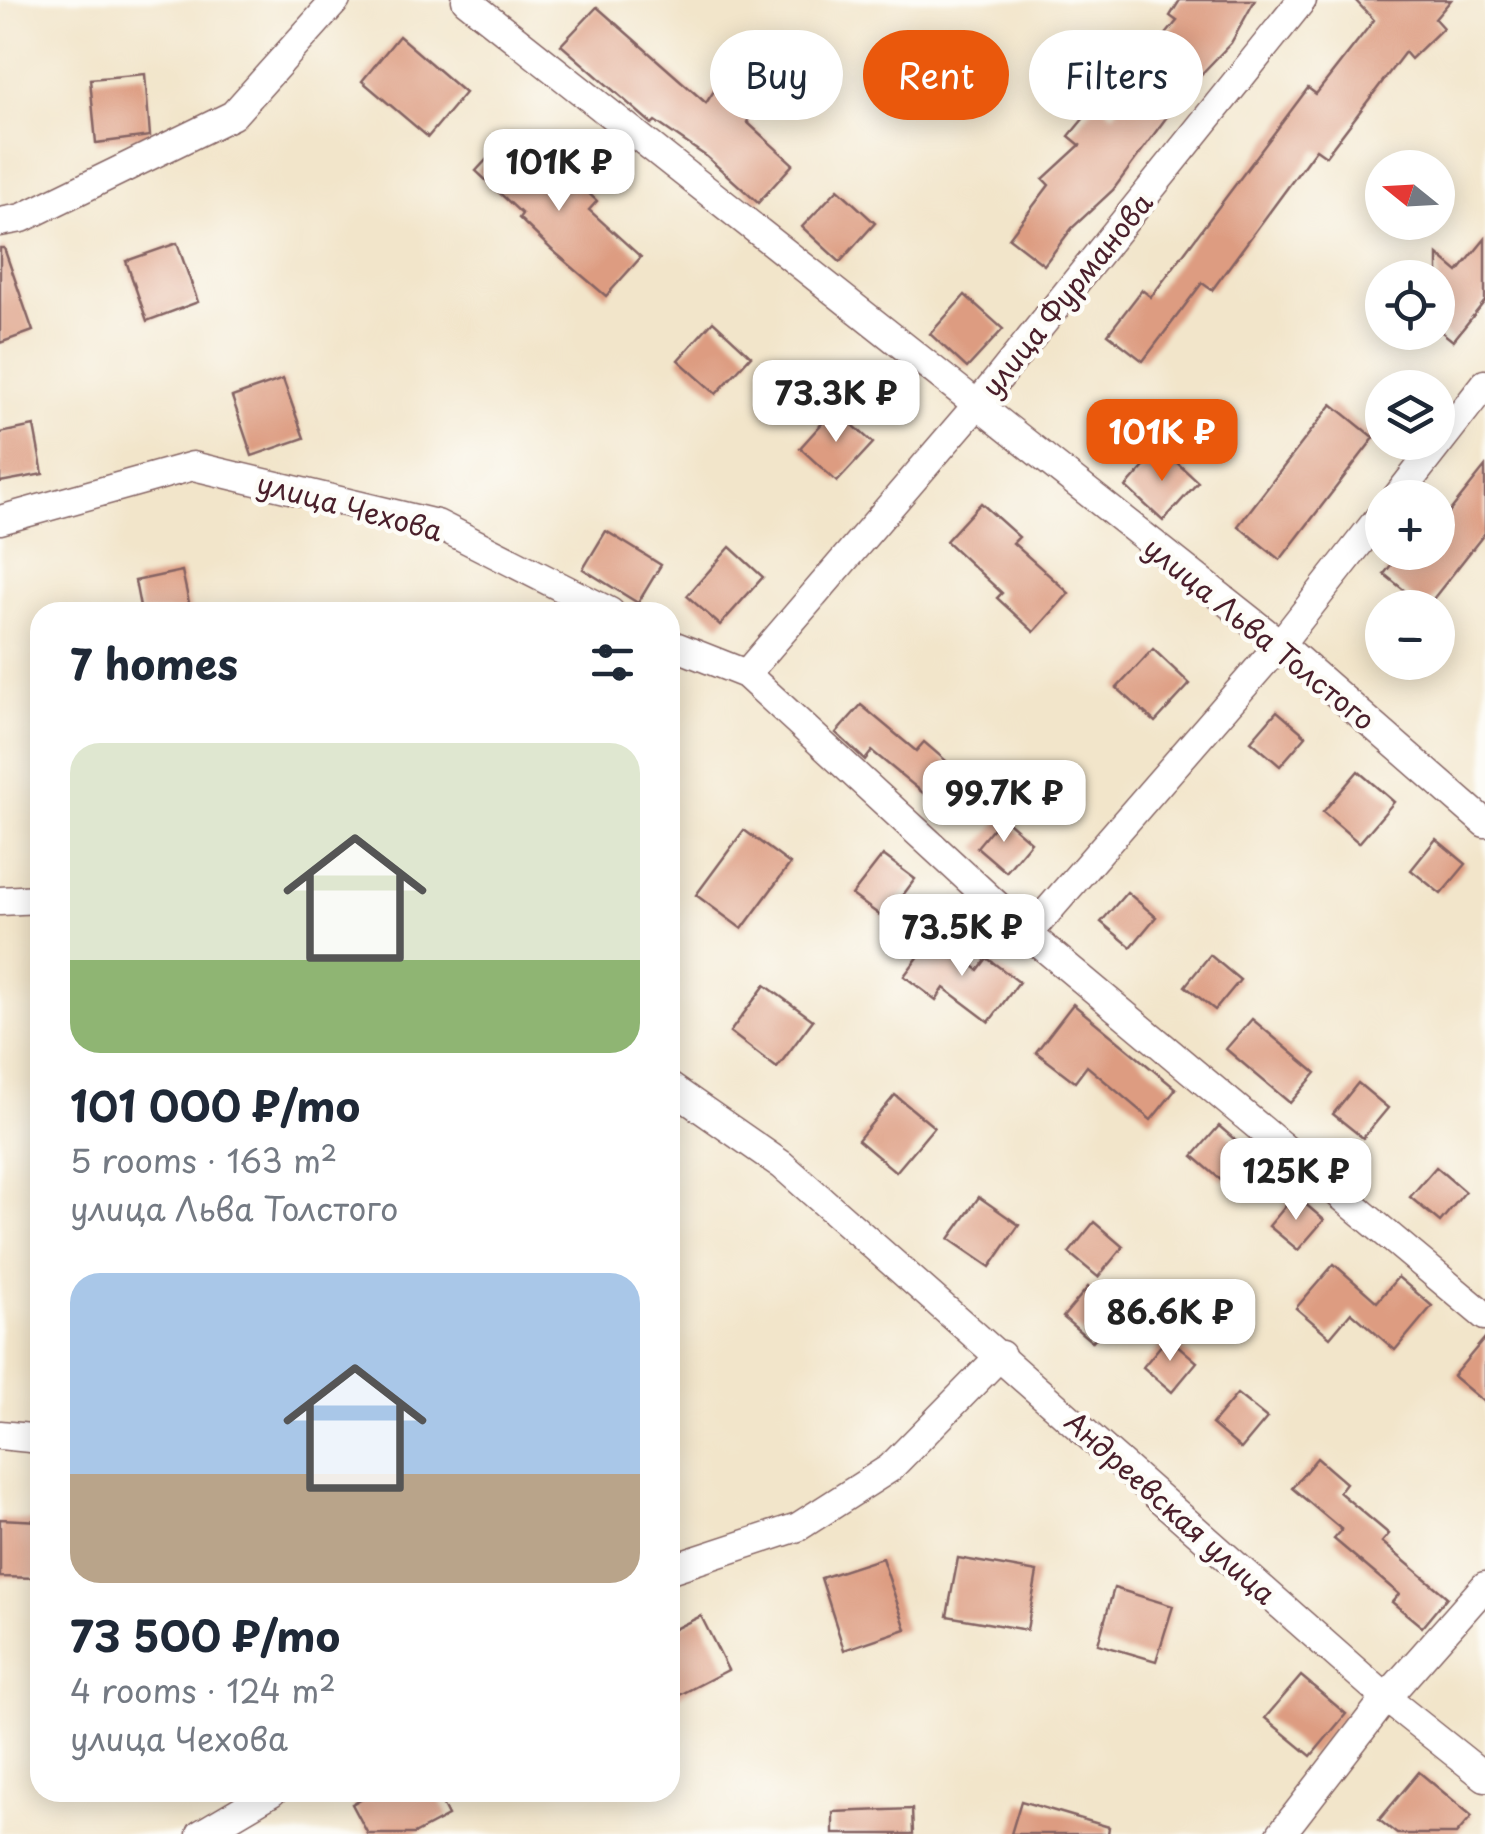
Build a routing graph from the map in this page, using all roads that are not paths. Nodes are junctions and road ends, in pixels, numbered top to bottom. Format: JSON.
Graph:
{"nodes":[{"id":1,"x":336,"y":0,"type":"edge"},
{"id":2,"x":466,"y":0,"type":"edge"},
{"id":3,"x":1302,"y":0,"type":"edge"},
{"id":4,"x":0,"y":222,"type":"edge"},
{"id":5,"x":1485,"y":384,"type":"edge"},
{"id":6,"x":977,"y":405,"type":"junction"},
{"id":7,"x":1410,"y":480,"type":"edge"},
{"id":8,"x":0,"y":520,"type":"edge"},
{"id":9,"x":1365,"y":536,"type":"edge"},
{"id":10,"x":590,"y":602,"type":"edge"},
{"id":11,"x":1280,"y":644,"type":"junction"},
{"id":12,"x":680,"y":648,"type":"edge"},
{"id":13,"x":746,"y":674,"type":"junction"},
{"id":14,"x":1485,"y":824,"type":"edge"},
{"id":15,"x":30,"y":899,"type":"edge"},
{"id":16,"x":0,"y":900,"type":"edge"},
{"id":17,"x":1028,"y":934,"type":"junction"},
{"id":18,"x":680,"y":1094,"type":"edge"},
{"id":19,"x":1485,"y":1316,"type":"edge"},
{"id":20,"x":1001,"y":1355,"type":"junction"},
{"id":21,"x":0,"y":1434,"type":"edge"},
{"id":22,"x":30,"y":1437,"type":"edge"},
{"id":23,"x":680,"y":1565,"type":"edge"},
{"id":24,"x":1485,"y":1586,"type":"edge"},
{"id":25,"x":1386,"y":1698,"type":"junction"},
{"id":26,"x":1485,"y":1777,"type":"edge"},
{"id":27,"x":255,"y":1802,"type":"edge"},
{"id":28,"x":201,"y":1834,"type":"edge"},
{"id":29,"x":1281,"y":1834,"type":"edge"}],
"edges":[{"from":1,"to":4,"type":"street"},
{"from":2,"to":6,"type":"street","name":"улица Льва Толстого"},
{"from":3,"to":6,"type":"street","name":"улица Фурманова"},
{"from":5,"to":7,"type":"street"},
{"from":6,"to":11,"type":"street","name":"улица Льва Толстого"},
{"from":6,"to":13,"type":"street","name":"улица Фурманова"},
{"from":8,"to":10,"type":"street","name":"улица Чехова"},
{"from":9,"to":11,"type":"street"},
{"from":11,"to":14,"type":"street","name":"улица Льва Толстого"},
{"from":11,"to":17,"type":"street"},
{"from":12,"to":13,"type":"street"},
{"from":13,"to":17,"type":"street"},
{"from":15,"to":16,"type":"street"},
{"from":17,"to":19,"type":"street"},
{"from":18,"to":20,"type":"street","name":"Андреевская улица"},
{"from":20,"to":23,"type":"street"},
{"from":20,"to":25,"type":"street","name":"Андреевская улица"},
{"from":21,"to":22,"type":"street"},
{"from":24,"to":25,"type":"street"},
{"from":25,"to":26,"type":"street","name":"Андреевская улица"},
{"from":25,"to":29,"type":"street"},
{"from":27,"to":28,"type":"street"}]}
